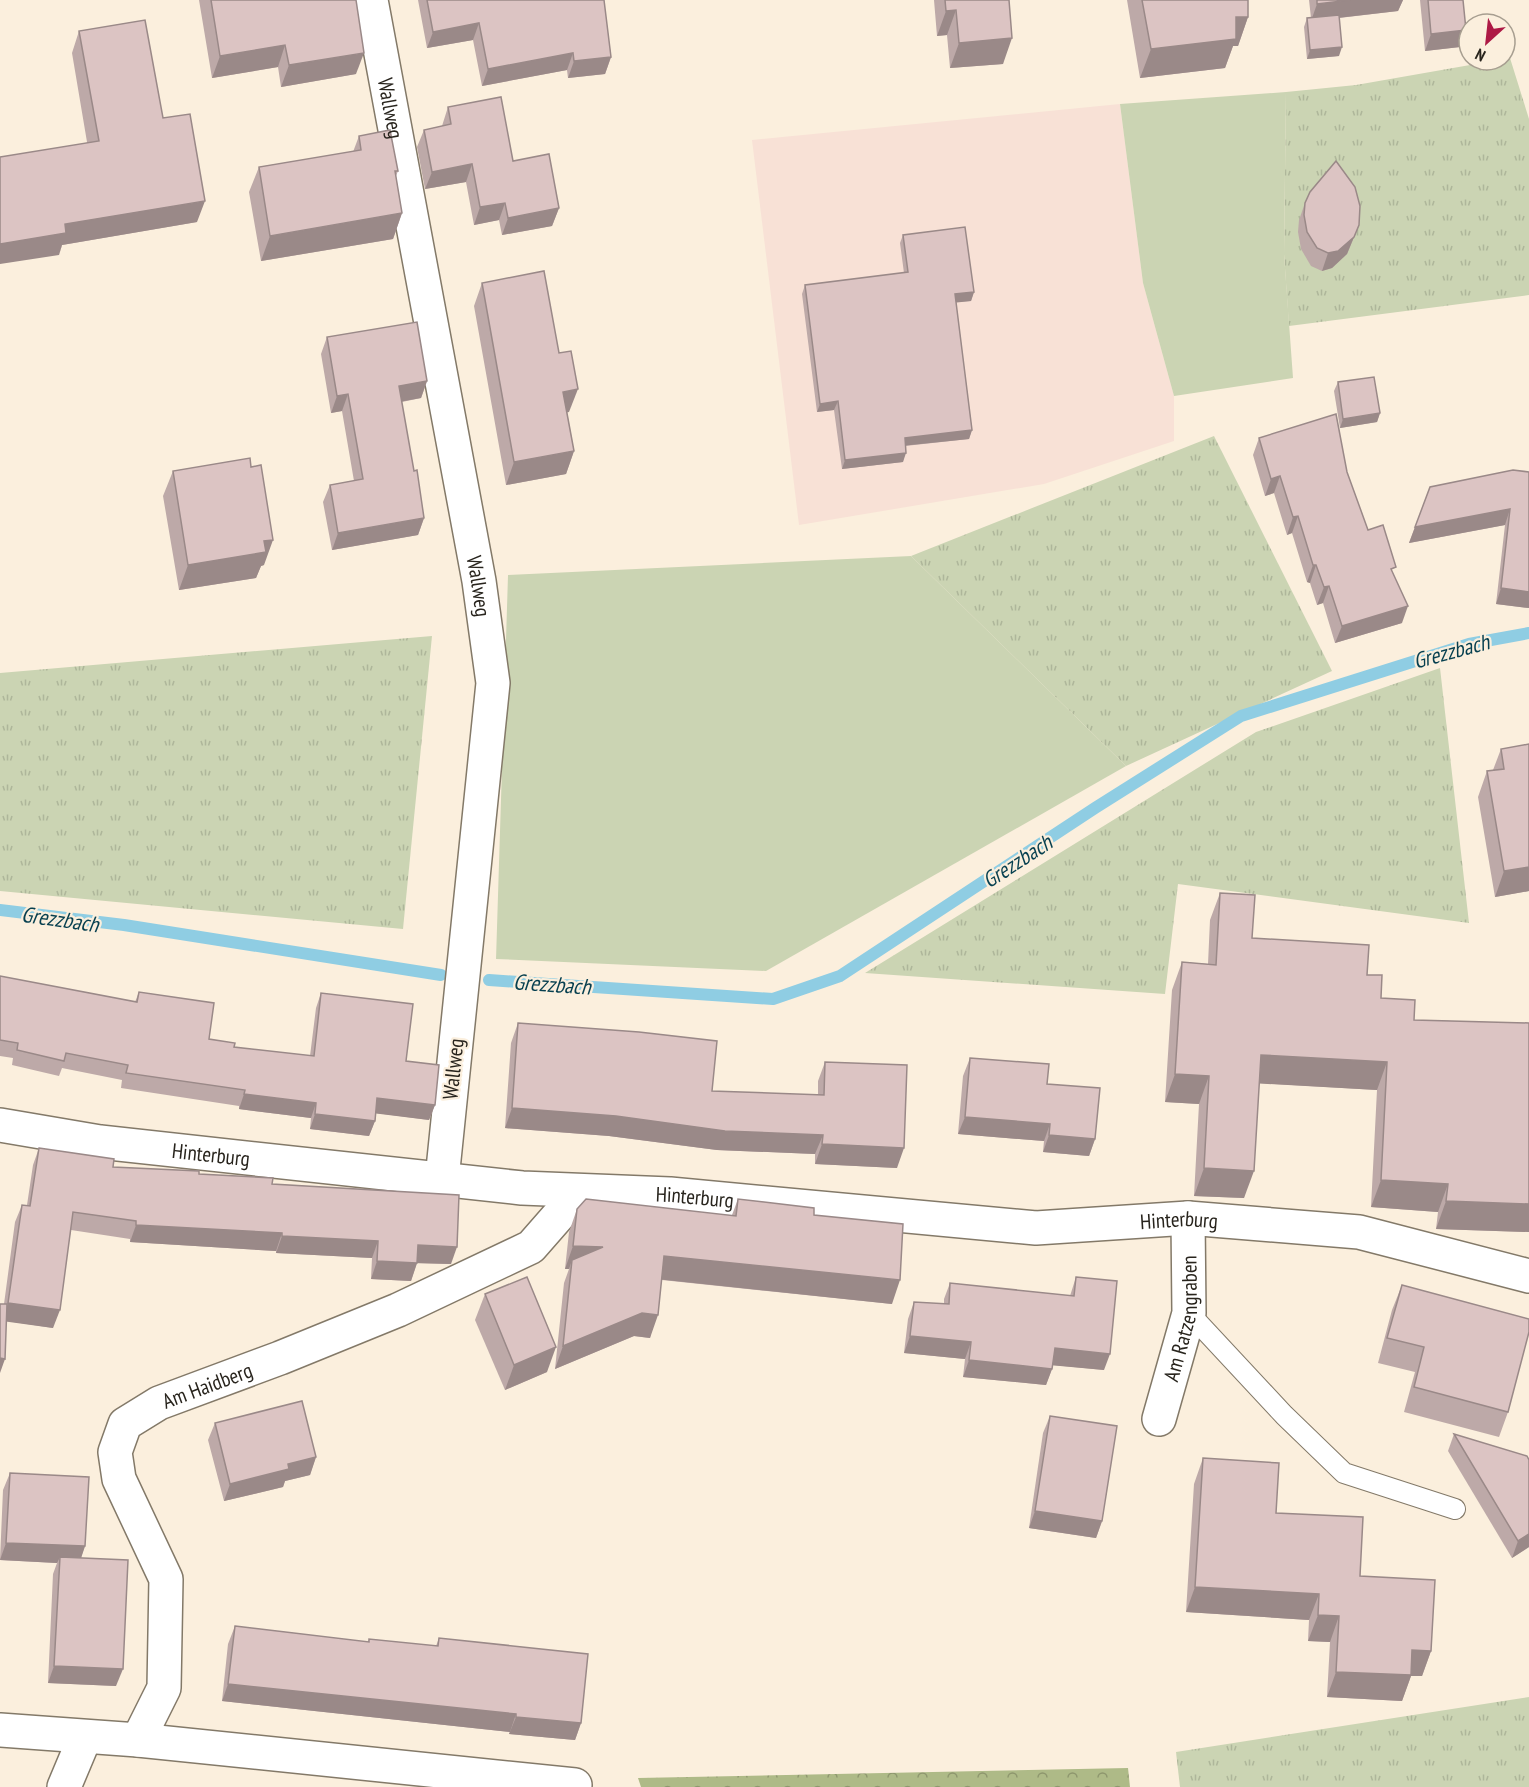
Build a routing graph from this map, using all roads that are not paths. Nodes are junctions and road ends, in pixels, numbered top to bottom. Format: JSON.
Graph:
{"nodes":[{"id":1,"x":371,"y":0,"type":"edge"},
{"id":2,"x":0,"y":1125,"type":"edge"},
{"id":3,"x":442,"y":1179,"type":"junction"},
{"id":4,"x":580,"y":1191,"type":"junction"},
{"id":5,"x":1188,"y":1218,"type":"junction"},
{"id":6,"x":1529,"y":1276,"type":"edge"},
{"id":7,"x":1189,"y":1313,"type":"junction"},
{"id":8,"x":1160,"y":1419,"type":"dead end"},
{"id":9,"x":1455,"y":1509,"type":"dead end"},
{"id":10,"x":0,"y":1730,"type":"edge"},
{"id":11,"x":85,"y":1737,"type":"junction"},
{"id":12,"x":138,"y":1740,"type":"junction"},
{"id":13,"x":575,"y":1785,"type":"dead end"},
{"id":14,"x":64,"y":1787,"type":"edge"}],
"edges":[{"from":1,"to":3,"type":"street","name":"Wallweg"},
{"from":2,"to":3,"type":"street","name":"Hinterburg"},
{"from":3,"to":4,"type":"street","name":"Hinterburg"},
{"from":4,"to":5,"type":"street","name":"Hinterburg"},
{"from":4,"to":12,"type":"street","name":"Am Haidberg"},
{"from":5,"to":6,"type":"street","name":"Hinterburg"},
{"from":5,"to":7,"type":"street","name":"Am Ratzengraben"},
{"from":7,"to":8,"type":"street","name":"Am Ratzengraben"},
{"from":7,"to":9,"type":"lane"},
{"from":10,"to":11,"type":"street"},
{"from":11,"to":12,"type":"street"},
{"from":11,"to":14,"type":"street"},
{"from":12,"to":13,"type":"street"}]}
